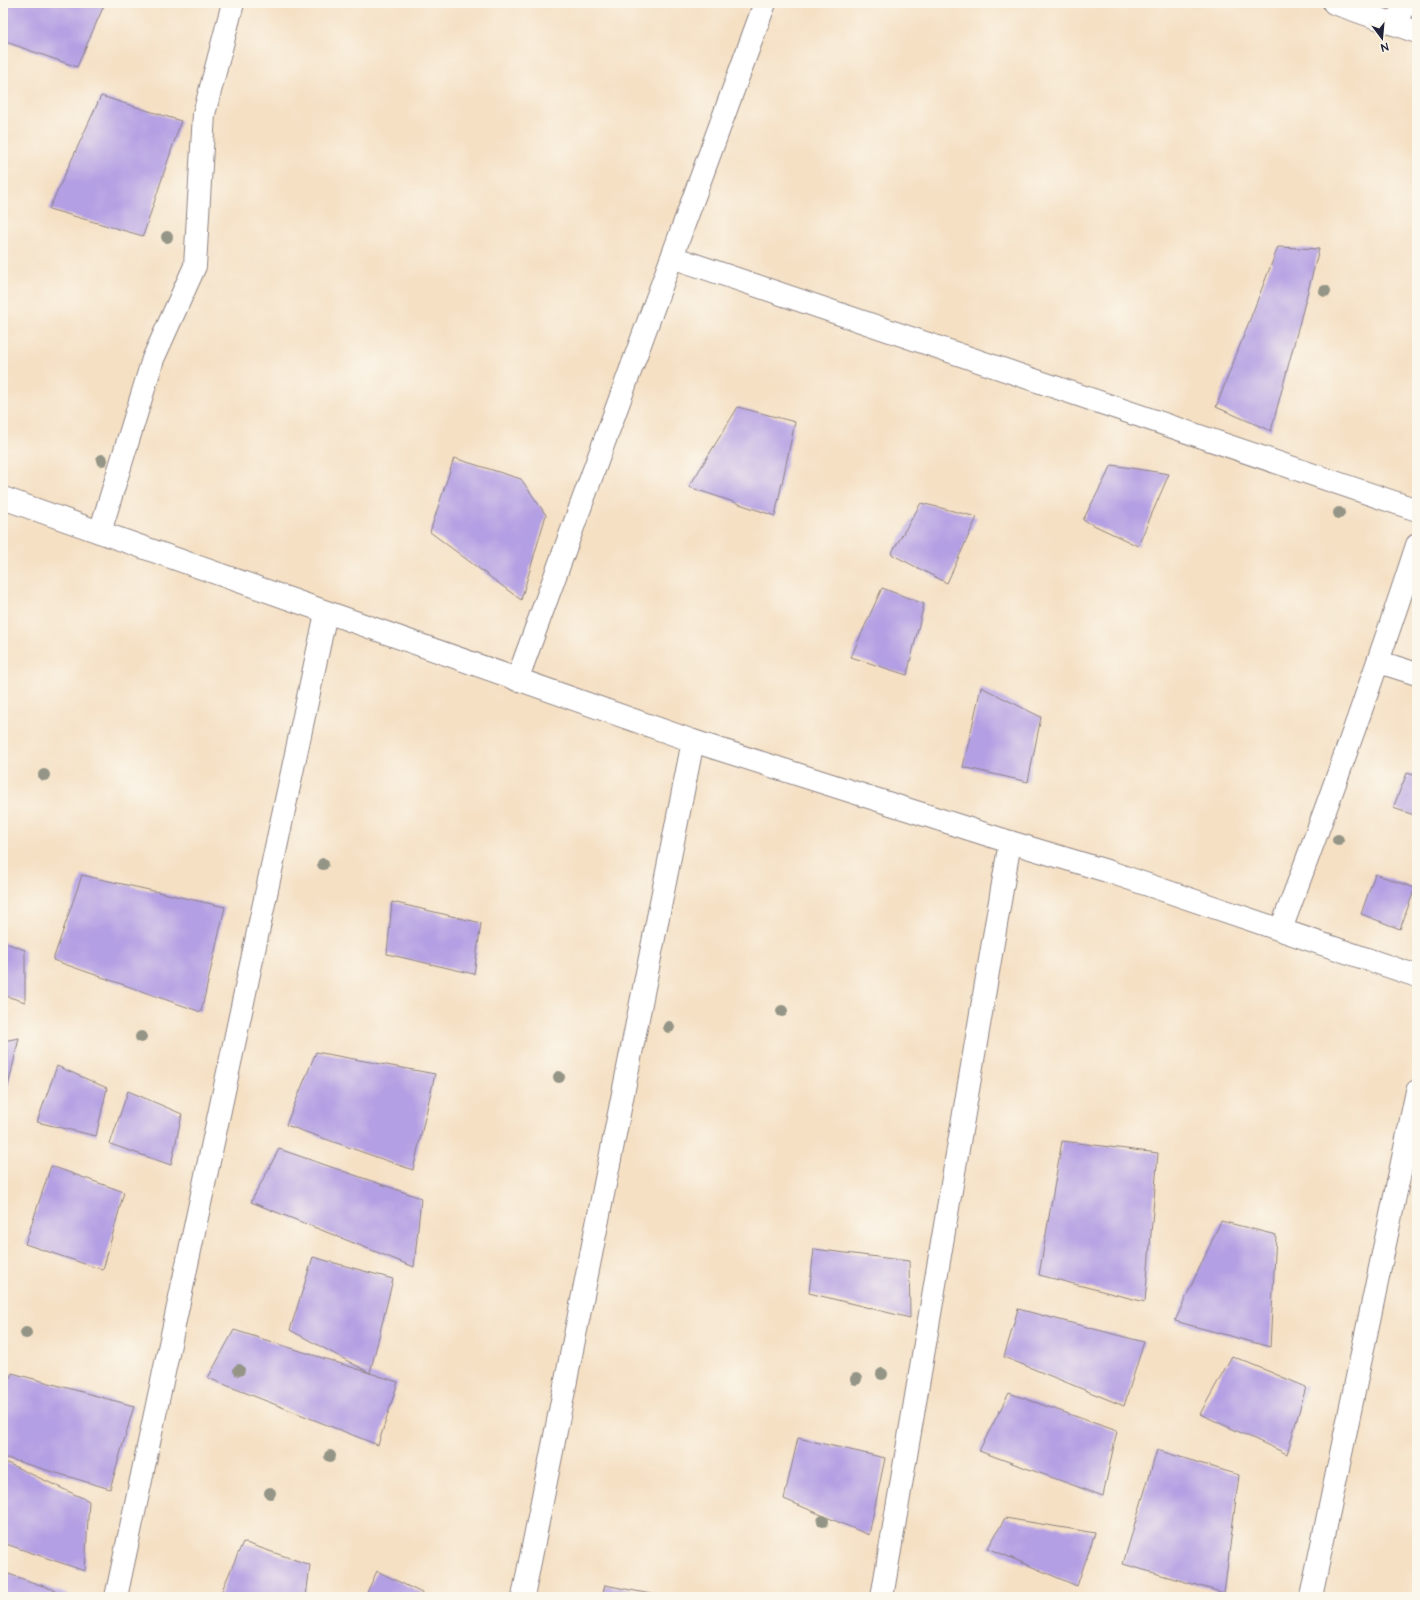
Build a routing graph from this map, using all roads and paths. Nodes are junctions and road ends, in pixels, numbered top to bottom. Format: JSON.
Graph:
{"nodes":[{"id":1,"x":232,"y":3,"type":"edge"},
{"id":2,"x":765,"y":3,"type":"edge"},
{"id":3,"x":1334,"y":3,"type":"edge"},
{"id":4,"x":1408,"y":3,"type":"edge"},
{"id":5,"x":1393,"y":24,"type":"junction"},
{"id":6,"x":1417,"y":32,"type":"edge"},
{"id":7,"x":672,"y":258,"type":"junction"},
{"id":8,"x":3,"y":498,"type":"edge"},
{"id":9,"x":1417,"y":510,"type":"edge"},
{"id":10,"x":100,"y":532,"type":"junction"},
{"id":11,"x":1417,"y":545,"type":"edge"},
{"id":12,"x":326,"y":613,"type":"junction"},
{"id":13,"x":1379,"y":662,"type":"junction"},
{"id":14,"x":1417,"y":674,"type":"edge"},
{"id":15,"x":517,"y":680,"type":"junction"},
{"id":16,"x":693,"y":741,"type":"junction"},
{"id":17,"x":1010,"y":842,"type":"junction"},
{"id":18,"x":1280,"y":930,"type":"junction"},
{"id":19,"x":1417,"y":976,"type":"edge"},
{"id":20,"x":1417,"y":1091,"type":"edge"},
{"id":21,"x":116,"y":1597,"type":"edge"},
{"id":22,"x":523,"y":1597,"type":"edge"},
{"id":23,"x":882,"y":1597,"type":"edge"},
{"id":24,"x":1311,"y":1597,"type":"edge"}],
"edges":[{"from":1,"to":10,"type":"street"},
{"from":2,"to":7,"type":"street"},
{"from":3,"to":5,"type":"street"},
{"from":4,"to":5,"type":"street"},
{"from":5,"to":6,"type":"street"},
{"from":7,"to":9,"type":"street"},
{"from":7,"to":15,"type":"street"},
{"from":8,"to":10,"type":"street"},
{"from":10,"to":12,"type":"street"},
{"from":11,"to":13,"type":"street"},
{"from":12,"to":15,"type":"street"},
{"from":12,"to":21,"type":"street"},
{"from":13,"to":14,"type":"street"},
{"from":13,"to":18,"type":"street"},
{"from":15,"to":16,"type":"street"},
{"from":16,"to":17,"type":"street"},
{"from":16,"to":22,"type":"street"},
{"from":17,"to":18,"type":"street"},
{"from":17,"to":23,"type":"street"},
{"from":18,"to":19,"type":"street"},
{"from":20,"to":24,"type":"street"}]}
